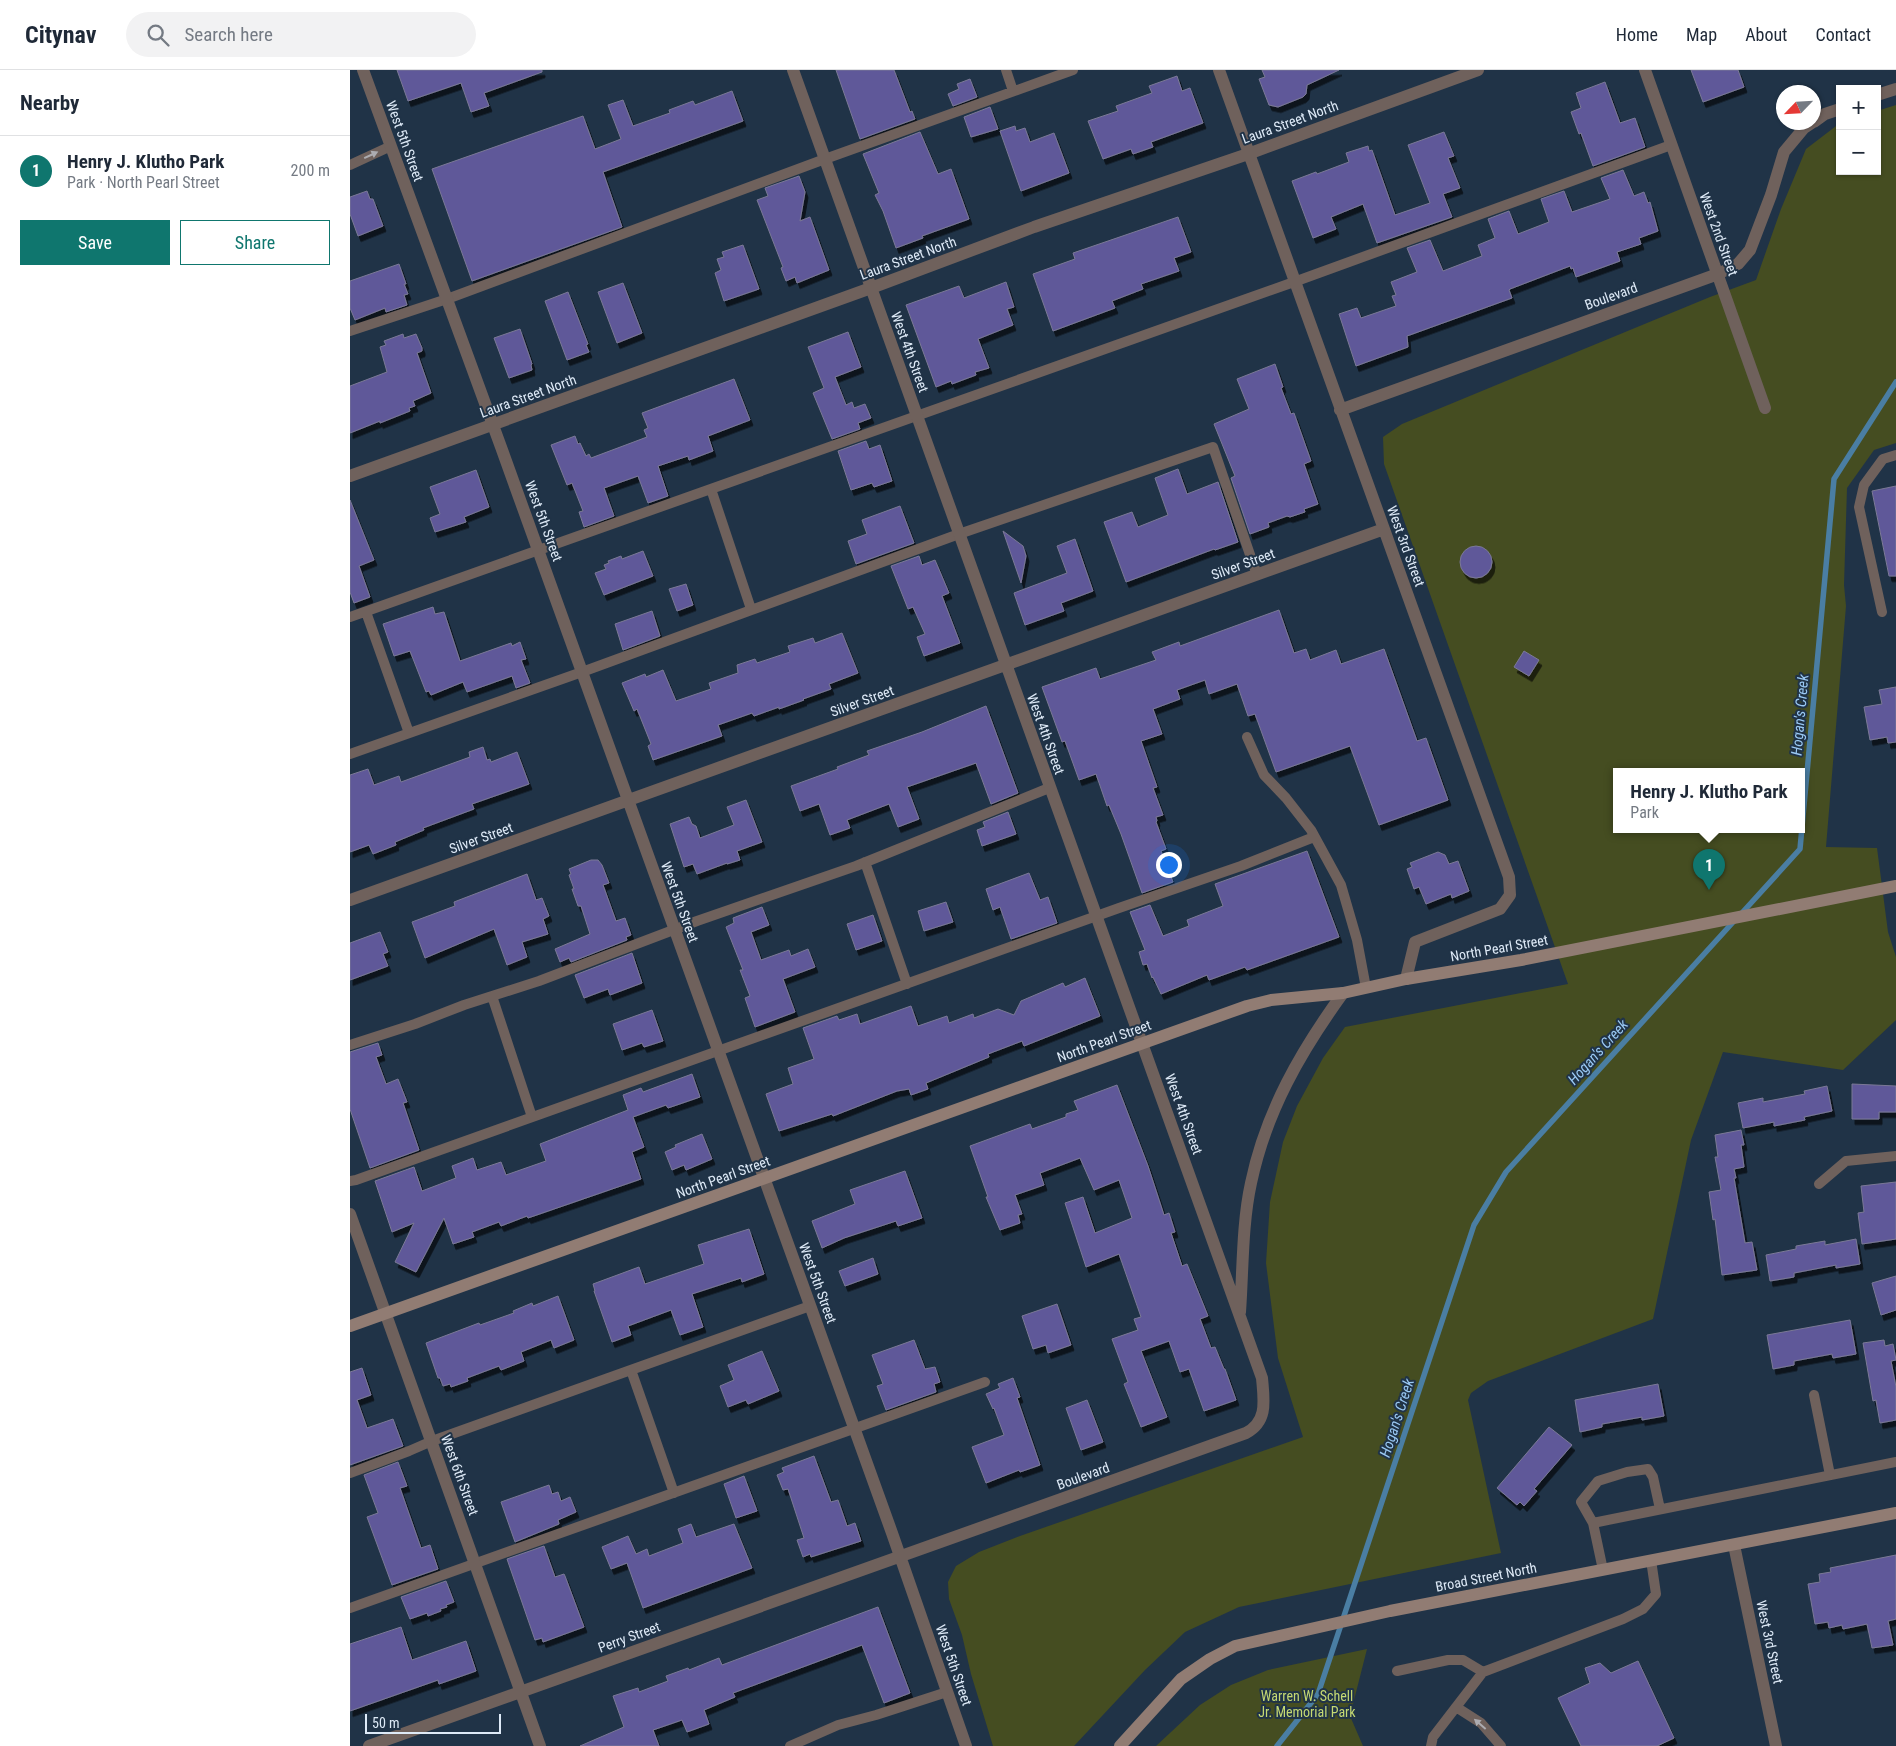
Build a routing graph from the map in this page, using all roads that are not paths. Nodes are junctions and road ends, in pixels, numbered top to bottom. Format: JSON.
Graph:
{"nodes":[{"id":1,"x":363,"y":70,"type":"edge"},
{"id":2,"x":793,"y":70,"type":"edge"},
{"id":3,"x":1006,"y":70,"type":"edge"},
{"id":4,"x":1073,"y":70,"type":"edge"},
{"id":5,"x":1219,"y":70,"type":"edge"},
{"id":6,"x":1478,"y":70,"type":"edge"},
{"id":7,"x":1645,"y":70,"type":"edge"},
{"id":8,"x":1896,"y":89,"type":"edge"},
{"id":9,"x":1013,"y":91,"type":"junction"},
{"id":10,"x":1881,"y":94,"type":"edge"},
{"id":11,"x":1836,"y":110,"type":"edge"},
{"id":12,"x":1821,"y":117,"type":"edge"},
{"id":13,"x":1802,"y":130,"type":"edge"},
{"id":14,"x":1671,"y":145,"type":"junction"},
{"id":15,"x":391,"y":146,"type":"junction"},
{"id":16,"x":1248,"y":154,"type":"junction"},
{"id":17,"x":826,"y":159,"type":"junction"},
{"id":18,"x":350,"y":165,"type":"edge"},
{"id":19,"x":1718,"y":274,"type":"junction"},
{"id":20,"x":1294,"y":282,"type":"junction"},
{"id":21,"x":871,"y":288,"type":"junction"},
{"id":22,"x":447,"y":299,"type":"junction"},
{"id":23,"x":350,"y":331,"type":"edge"},
{"id":24,"x":1764,"y":408,"type":"dead end"},
{"id":25,"x":1340,"y":410,"type":"junction"},
{"id":26,"x":917,"y":416,"type":"junction"},
{"id":27,"x":493,"y":424,"type":"junction"},
{"id":28,"x":1896,"y":455,"type":"edge"},
{"id":29,"x":350,"y":476,"type":"edge"},
{"id":30,"x":712,"y":489,"type":"junction"},
{"id":31,"x":1384,"y":529,"type":"junction"},
{"id":32,"x":959,"y":534,"type":"junction"},
{"id":33,"x":539,"y":552,"type":"junction"},
{"id":34,"x":1257,"y":575,"type":"junction"},
{"id":35,"x":751,"y":609,"type":"junction"},
{"id":36,"x":366,"y":612,"type":"junction"},
{"id":37,"x":1882,"y":612,"type":"dead end"},
{"id":38,"x":350,"y":618,"type":"edge"},
{"id":39,"x":1005,"y":665,"type":"junction"},
{"id":40,"x":582,"y":672,"type":"junction"},
{"id":41,"x":409,"y":733,"type":"junction"},
{"id":42,"x":1247,"y":737,"type":"dead end"},
{"id":43,"x":350,"y":754,"type":"edge"},
{"id":44,"x":1049,"y":788,"type":"junction"},
{"id":45,"x":628,"y":802,"type":"junction"},
{"id":46,"x":1314,"y":837,"type":"junction"},
{"id":47,"x":865,"y":862,"type":"junction"},
{"id":48,"x":1896,"y":886,"type":"edge"},
{"id":49,"x":350,"y":900,"type":"edge"},
{"id":50,"x":1096,"y":917,"type":"junction"},
{"id":51,"x":674,"y":929,"type":"junction"},
{"id":52,"x":1406,"y":979,"type":"junction"},
{"id":53,"x":906,"y":984,"type":"junction"},
{"id":54,"x":1366,"y":988,"type":"junction"},
{"id":55,"x":1343,"y":992,"type":"junction"},
{"id":56,"x":492,"y":996,"type":"junction"},
{"id":57,"x":1142,"y":1043,"type":"junction"},
{"id":58,"x":350,"y":1045,"type":"edge"},
{"id":59,"x":718,"y":1051,"type":"junction"},
{"id":60,"x":532,"y":1117,"type":"junction"},
{"id":61,"x":1896,"y":1156,"type":"edge"},
{"id":62,"x":764,"y":1178,"type":"junction"},
{"id":63,"x":350,"y":1180,"type":"edge"},
{"id":64,"x":1819,"y":1184,"type":"dead end"},
{"id":65,"x":350,"y":1214,"type":"edge"},
{"id":66,"x":810,"y":1306,"type":"junction"},
{"id":67,"x":386,"y":1314,"type":"junction"},
{"id":68,"x":1240,"y":1317,"type":"junction"},
{"id":69,"x":350,"y":1326,"type":"edge"},
{"id":70,"x":631,"y":1370,"type":"junction"},
{"id":71,"x":985,"y":1382,"type":"dead end"},
{"id":72,"x":1814,"y":1395,"type":"dead end"},
{"id":73,"x":1264,"y":1408,"type":"joint"},
{"id":74,"x":854,"y":1429,"type":"junction"},
{"id":75,"x":432,"y":1441,"type":"junction"},
{"id":76,"x":1896,"y":1462,"type":"edge"},
{"id":77,"x":350,"y":1473,"type":"edge"},
{"id":78,"x":1830,"y":1475,"type":"junction"},
{"id":79,"x":674,"y":1493,"type":"junction"},
{"id":80,"x":1660,"y":1509,"type":"junction"},
{"id":81,"x":1896,"y":1513,"type":"edge"},
{"id":82,"x":1593,"y":1523,"type":"junction"},
{"id":83,"x":1734,"y":1545,"type":"junction"},
{"id":84,"x":900,"y":1558,"type":"junction"},
{"id":85,"x":1651,"y":1560,"type":"junction"},
{"id":86,"x":476,"y":1564,"type":"junction"},
{"id":87,"x":1603,"y":1570,"type":"junction"},
{"id":88,"x":350,"y":1608,"type":"edge"},
{"id":89,"x":1397,"y":1671,"type":"dead end"},
{"id":90,"x":1483,"y":1672,"type":"junction"},
{"id":91,"x":522,"y":1691,"type":"junction"},
{"id":92,"x":947,"y":1692,"type":"junction"},
{"id":93,"x":1456,"y":1707,"type":"junction"},
{"id":94,"x":369,"y":1746,"type":"edge"},
{"id":95,"x":540,"y":1746,"type":"edge"},
{"id":96,"x":790,"y":1746,"type":"edge"},
{"id":97,"x":966,"y":1746,"type":"edge"},
{"id":98,"x":1120,"y":1746,"type":"edge"},
{"id":99,"x":1431,"y":1746,"type":"edge"},
{"id":100,"x":1501,"y":1746,"type":"edge"},
{"id":101,"x":1776,"y":1746,"type":"edge"}],
"edges":[{"from":1,"to":15,"type":"street","name":"West 5th Street"},
{"from":2,"to":17,"type":"street","name":"West 4th Street"},
{"from":3,"to":9,"type":"lane"},
{"from":4,"to":9,"type":"lane"},
{"from":5,"to":16,"type":"street","name":"West 3rd Street"},
{"from":6,"to":16,"type":"street","name":"Laura Street North"},
{"from":7,"to":14,"type":"street","name":"West 2nd Street"},
{"from":8,"to":10,"type":"street"},
{"from":9,"to":17,"type":"lane"},
{"from":11,"to":12,"type":"street","name":"Boulevard"},
{"from":13,"to":19,"type":"street","name":"Boulevard"},
{"from":14,"to":19,"type":"street","name":"West 2nd Street"},
{"from":14,"to":20,"type":"lane"},
{"from":18,"to":15,"type":"lane","one_way":true},
{"from":15,"to":22,"type":"street","name":"West 5th Street"},
{"from":16,"to":20,"type":"street","name":"West 3rd Street"},
{"from":16,"to":21,"type":"street","name":"Laura Street North"},
{"from":17,"to":21,"type":"street","name":"West 4th Street"},
{"from":17,"to":22,"type":"lane"},
{"from":19,"to":24,"type":"street","name":"West 2nd Street"},
{"from":19,"to":25,"type":"street","name":"Boulevard"},
{"from":20,"to":25,"type":"street","name":"West 3rd Street"},
{"from":20,"to":26,"type":"lane"},
{"from":21,"to":26,"type":"street","name":"West 4th Street"},
{"from":21,"to":27,"type":"street","name":"Laura Street North"},
{"from":22,"to":23,"type":"lane"},
{"from":22,"to":27,"type":"street","name":"West 5th Street"},
{"from":25,"to":31,"type":"street","name":"West 3rd Street"},
{"from":26,"to":30,"type":"lane"},
{"from":26,"to":32,"type":"street","name":"West 4th Street"},
{"from":27,"to":29,"type":"street","name":"Laura Street North"},
{"from":27,"to":33,"type":"street","name":"West 5th Street"},
{"from":28,"to":37,"type":"lane"},
{"from":30,"to":33,"type":"lane"},
{"from":30,"to":35,"type":"lane"},
{"from":31,"to":34,"type":"street","name":"Silver Street"},
{"from":31,"to":52,"type":"street","name":"West 3rd Street"},
{"from":32,"to":34,"type":"lane"},
{"from":32,"to":35,"type":"lane"},
{"from":32,"to":39,"type":"street","name":"West 4th Street"},
{"from":33,"to":36,"type":"lane"},
{"from":33,"to":40,"type":"street","name":"West 5th Street"},
{"from":34,"to":39,"type":"street","name":"Silver Street"},
{"from":35,"to":40,"type":"lane"},
{"from":36,"to":38,"type":"lane"},
{"from":36,"to":41,"type":"lane"},
{"from":39,"to":44,"type":"street","name":"West 4th Street"},
{"from":39,"to":45,"type":"street","name":"Silver Street"},
{"from":40,"to":41,"type":"lane"},
{"from":40,"to":45,"type":"street","name":"West 5th Street"},
{"from":41,"to":43,"type":"lane"},
{"from":42,"to":46,"type":"lane"},
{"from":44,"to":47,"type":"lane"},
{"from":44,"to":50,"type":"street","name":"West 4th Street"},
{"from":45,"to":49,"type":"street","name":"Silver Street"},
{"from":45,"to":51,"type":"street","name":"West 5th Street"},
{"from":46,"to":50,"type":"lane"},
{"from":46,"to":54,"type":"lane"},
{"from":47,"to":51,"type":"lane"},
{"from":47,"to":53,"type":"lane"},
{"from":48,"to":52,"type":"street","name":"North Pearl Street"},
{"from":50,"to":53,"type":"lane"},
{"from":50,"to":57,"type":"street","name":"West 4th Street"},
{"from":51,"to":56,"type":"lane"},
{"from":51,"to":59,"type":"street","name":"West 5th Street"},
{"from":52,"to":54,"type":"street","name":"North Pearl Street"},
{"from":53,"to":59,"type":"lane"},
{"from":54,"to":55,"type":"street","name":"North Pearl Street"},
{"from":55,"to":57,"type":"street","name":"North Pearl Street"},
{"from":55,"to":68,"type":"street"},
{"from":56,"to":58,"type":"lane"},
{"from":56,"to":60,"type":"lane"},
{"from":57,"to":62,"type":"street","name":"North Pearl Street"},
{"from":57,"to":68,"type":"street","name":"West 4th Street"},
{"from":59,"to":60,"type":"lane"},
{"from":59,"to":62,"type":"street","name":"West 5th Street"},
{"from":60,"to":63,"type":"lane"},
{"from":61,"to":64,"type":"lane"},
{"from":62,"to":66,"type":"street","name":"West 5th Street"},
{"from":62,"to":67,"type":"street","name":"North Pearl Street"},
{"from":65,"to":67,"type":"street","name":"West 6th Street"},
{"from":66,"to":70,"type":"lane"},
{"from":66,"to":74,"type":"street","name":"West 5th Street"},
{"from":67,"to":69,"type":"street","name":"North Pearl Street"},
{"from":67,"to":75,"type":"street","name":"West 6th Street"},
{"from":68,"to":73,"type":"street","name":"West 4th Street"},
{"from":70,"to":75,"type":"lane"},
{"from":70,"to":79,"type":"lane"},
{"from":71,"to":74,"type":"lane"},
{"from":72,"to":78,"type":"lane"},
{"from":73,"to":84,"type":"street","name":"Boulevard"},
{"from":74,"to":79,"type":"lane"},
{"from":74,"to":84,"type":"street","name":"West 5th Street"},
{"from":75,"to":77,"type":"lane"},
{"from":75,"to":86,"type":"street","name":"West 6th Street"},
{"from":76,"to":78,"type":"lane"},
{"from":78,"to":80,"type":"lane"},
{"from":79,"to":86,"type":"lane"},
{"from":80,"to":82,"type":"lane"},
{"from":80,"to":82,"type":"lane"},
{"from":81,"to":83,"type":"street","name":"Broad Street North"},
{"from":82,"to":87,"type":"lane"},
{"from":83,"to":85,"type":"street","name":"Broad Street North"},
{"from":83,"to":101,"type":"street","name":"West 3rd Street"},
{"from":84,"to":91,"type":"street","name":"Perry Street"},
{"from":84,"to":92,"type":"street","name":"West 5th Street"},
{"from":85,"to":87,"type":"street","name":"Broad Street North"},
{"from":85,"to":90,"type":"lane"},
{"from":86,"to":88,"type":"lane"},
{"from":86,"to":91,"type":"street","name":"West 6th Street"},
{"from":87,"to":98,"type":"street","name":"Broad Street North"},
{"from":89,"to":90,"type":"lane"},
{"from":90,"to":93,"type":"lane"},
{"from":91,"to":94,"type":"street","name":"Perry Street"},
{"from":91,"to":95,"type":"street","name":"West 6th Street"},
{"from":92,"to":96,"type":"lane"},
{"from":92,"to":97,"type":"street","name":"West 5th Street"},
{"from":93,"to":99,"type":"lane"},
{"from":100,"to":93,"type":"lane","one_way":true}]}
